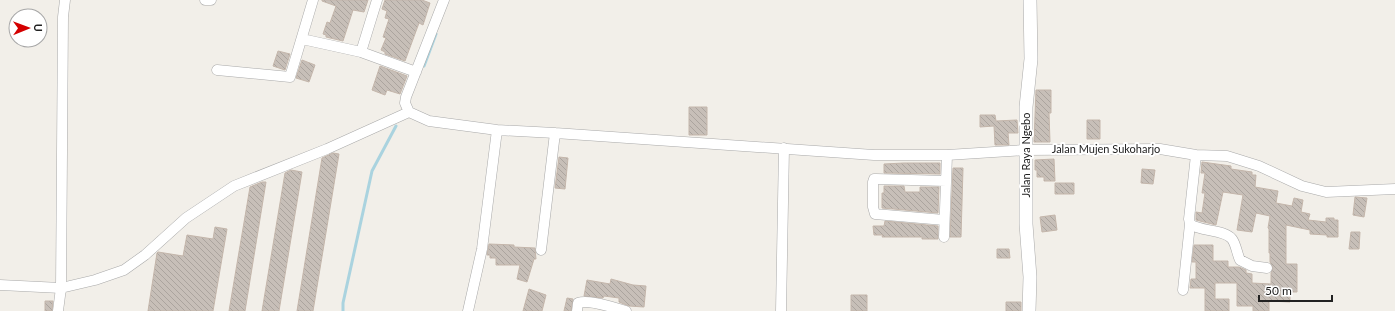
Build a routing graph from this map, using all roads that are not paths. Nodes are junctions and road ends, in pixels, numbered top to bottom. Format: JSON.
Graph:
{"nodes":[{"id":1,"x":65,"y":0,"type":"edge"},
{"id":2,"x":205,"y":0,"type":"edge"},
{"id":3,"x":211,"y":0,"type":"edge"},
{"id":4,"x":313,"y":0,"type":"edge"},
{"id":5,"x":377,"y":0,"type":"edge"},
{"id":6,"x":444,"y":0,"type":"edge"},
{"id":7,"x":1030,"y":0,"type":"edge"},
{"id":8,"x":302,"y":39,"type":"junction"},
{"id":9,"x":362,"y":52,"type":"junction"},
{"id":10,"x":218,"y":70,"type":"dead end"},
{"id":11,"x":416,"y":72,"type":"junction"},
{"id":12,"x":409,"y":112,"type":"junction"},
{"id":13,"x":497,"y":130,"type":"junction"},
{"id":14,"x":555,"y":132,"type":"junction"},
{"id":15,"x":784,"y":148,"type":"junction"},
{"id":16,"x":1026,"y":150,"type":"junction"},
{"id":17,"x":947,"y":155,"type":"junction"},
{"id":18,"x":1196,"y":155,"type":"junction"},
{"id":19,"x":946,"y":181,"type":"junction"},
{"id":20,"x":1395,"y":189,"type":"edge"},
{"id":21,"x":944,"y":220,"type":"junction"},
{"id":22,"x":1190,"y":224,"type":"junction"},
{"id":23,"x":944,"y":237,"type":"dead end"},
{"id":24,"x":541,"y":250,"type":"dead end"},
{"id":25,"x":1267,"y":268,"type":"dead end"},
{"id":26,"x":0,"y":285,"type":"edge"},
{"id":27,"x":60,"y":288,"type":"junction"},
{"id":28,"x":1183,"y":290,"type":"dead end"},
{"id":29,"x":58,"y":311,"type":"edge"},
{"id":30,"x":468,"y":311,"type":"edge"},
{"id":31,"x":577,"y":311,"type":"edge"},
{"id":32,"x":626,"y":311,"type":"edge"},
{"id":33,"x":781,"y":311,"type":"edge"},
{"id":34,"x":1029,"y":311,"type":"edge"}],
"edges":[{"from":1,"to":27,"type":"street"},
{"from":2,"to":3,"type":"street"},
{"from":4,"to":8,"type":"street"},
{"from":5,"to":9,"type":"street"},
{"from":6,"to":11,"type":"street"},
{"from":7,"to":16,"type":"street","name":"Jalan Raya Ngebo"},
{"from":8,"to":9,"type":"street"},
{"from":8,"to":10,"type":"street"},
{"from":9,"to":11,"type":"street"},
{"from":11,"to":12,"type":"street"},
{"from":12,"to":13,"type":"street","name":"Jalan Mujen Sukoharjo"},
{"from":12,"to":27,"type":"street"},
{"from":13,"to":14,"type":"street","name":"Jalan Mujen Sukoharjo"},
{"from":13,"to":30,"type":"street"},
{"from":14,"to":15,"type":"street","name":"Jalan Mujen Sukoharjo"},
{"from":14,"to":24,"type":"street"},
{"from":15,"to":17,"type":"street","name":"Jalan Mujen Sukoharjo"},
{"from":15,"to":33,"type":"street"},
{"from":16,"to":17,"type":"street","name":"Jalan Mujen Sukoharjo"},
{"from":16,"to":18,"type":"street","name":"Jalan Mujen Sukoharjo"},
{"from":16,"to":34,"type":"street","name":"Jalan Raya Ngebo"},
{"from":17,"to":19,"type":"street"},
{"from":18,"to":20,"type":"street","name":"Jalan Mujen Sukoharjo"},
{"from":18,"to":22,"type":"street"},
{"from":19,"to":21,"type":"street"},
{"from":19,"to":21,"type":"street"},
{"from":21,"to":23,"type":"street"},
{"from":22,"to":25,"type":"street"},
{"from":22,"to":28,"type":"street"},
{"from":26,"to":27,"type":"street"},
{"from":27,"to":29,"type":"street"},
{"from":31,"to":32,"type":"street"}]}
